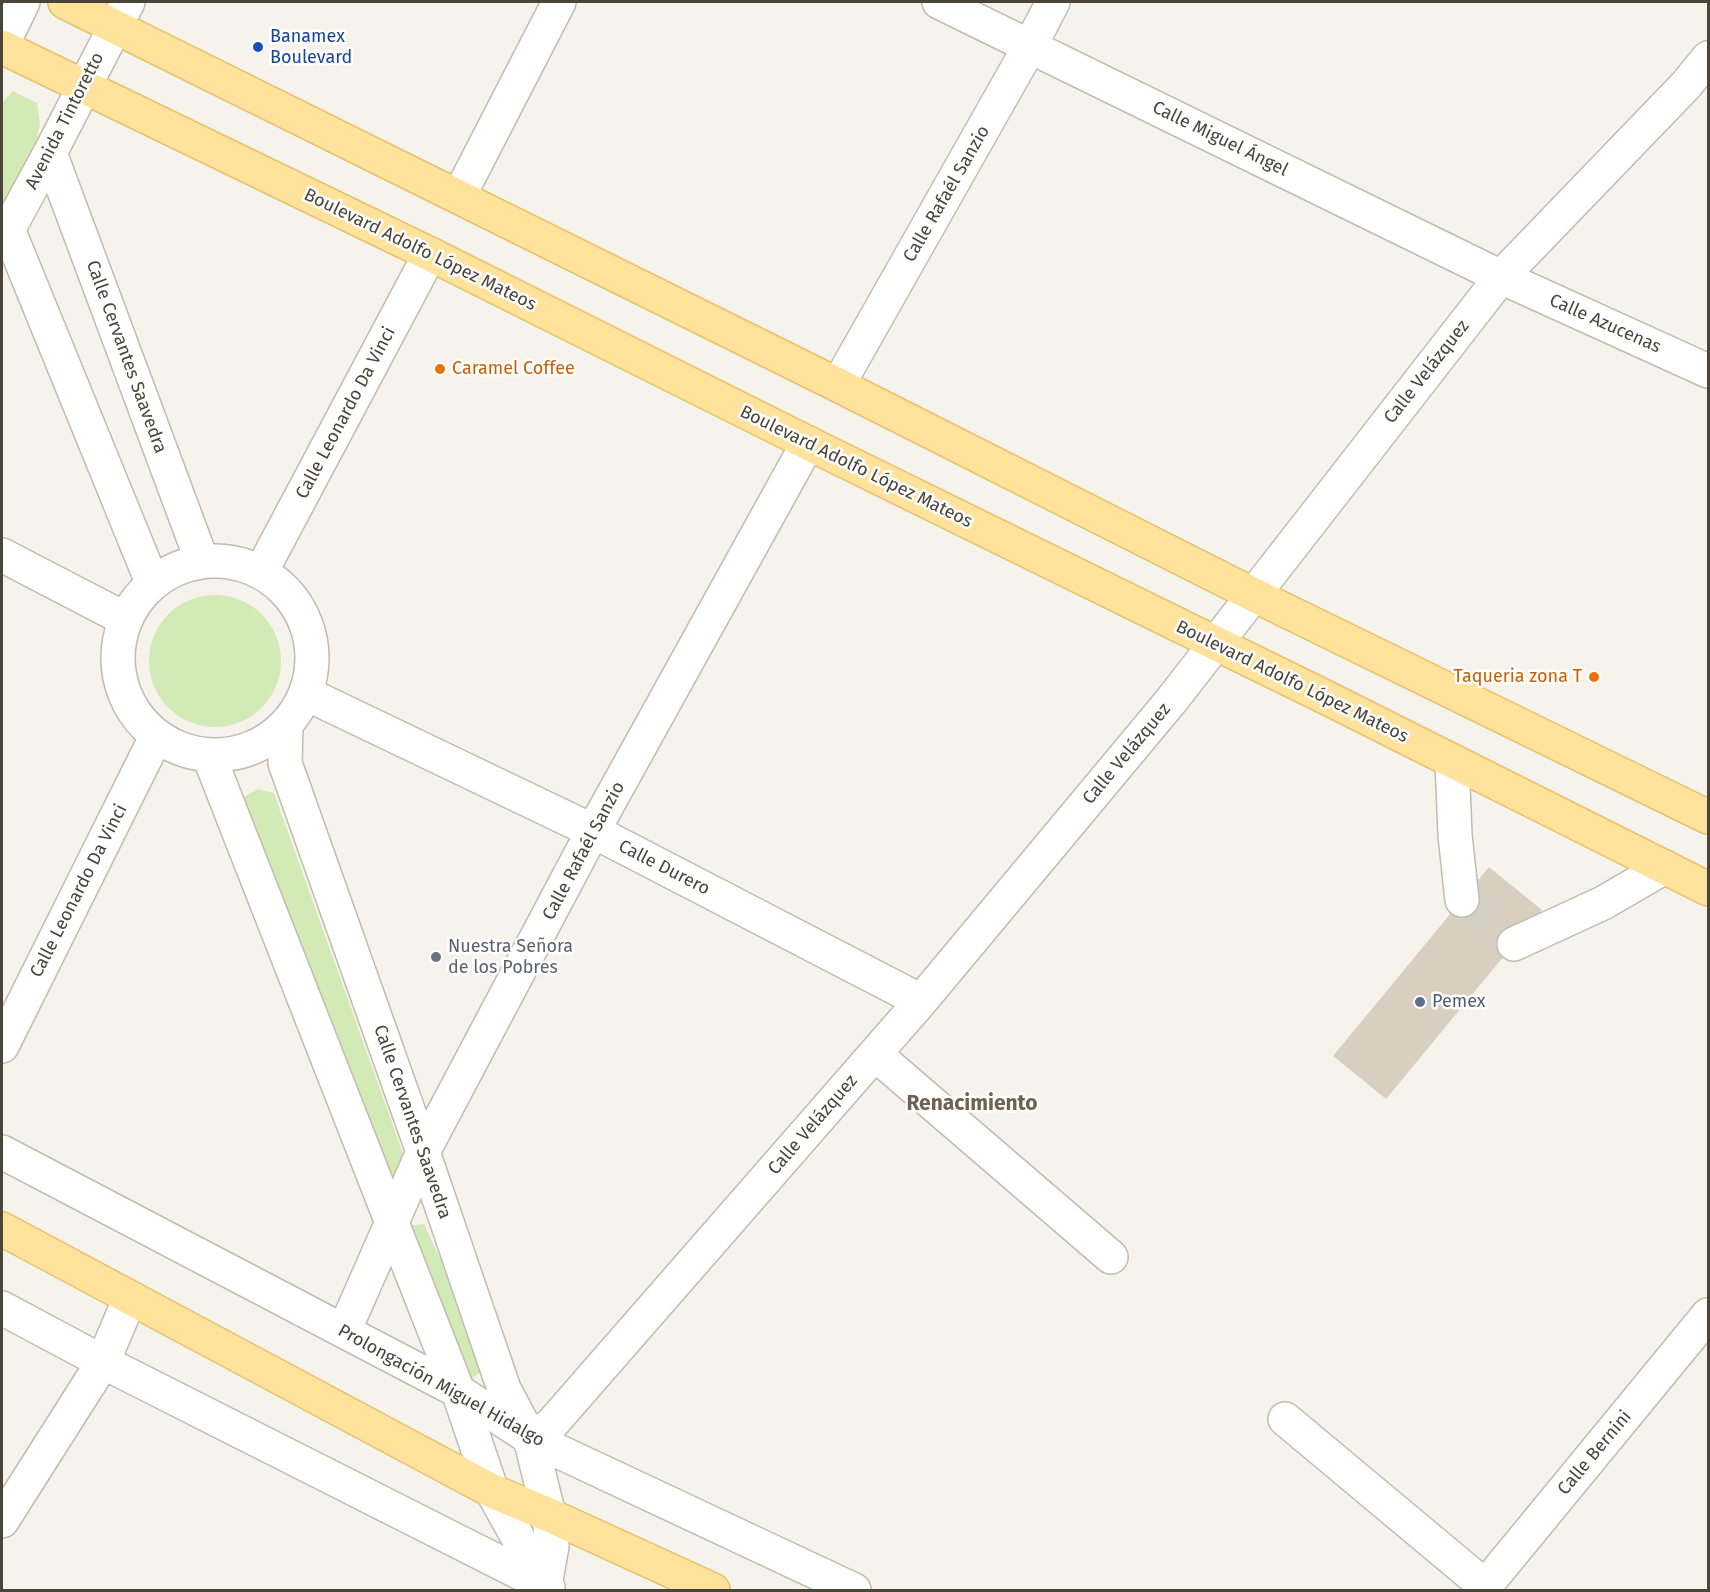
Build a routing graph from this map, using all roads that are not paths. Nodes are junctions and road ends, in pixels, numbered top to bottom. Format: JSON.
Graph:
{"nodes":[{"id":1,"x":23,"y":2,"type":"edge"},
{"id":2,"x":66,"y":2,"type":"edge"},
{"id":3,"x":559,"y":2,"type":"edge"},
{"id":4,"x":939,"y":2,"type":"edge"},
{"id":5,"x":1053,"y":2,"type":"edge"},
{"id":6,"x":121,"y":14,"type":"edge"},
{"id":7,"x":2,"y":46,"type":"edge"},
{"id":8,"x":1030,"y":46,"type":"junction"},
{"id":9,"x":1708,"y":58,"type":"edge"},
{"id":10,"x":84,"y":86,"type":"junction"},
{"id":11,"x":1697,"y":90,"type":"edge"},
{"id":12,"x":50,"y":153,"type":"junction"},
{"id":13,"x":459,"y":196,"type":"junction"},
{"id":14,"x":5,"y":235,"type":"edge"},
{"id":15,"x":430,"y":254,"type":"junction"},
{"id":16,"x":1502,"y":277,"type":"junction"},
{"id":17,"x":1708,"y":370,"type":"edge"},
{"id":18,"x":838,"y":385,"type":"junction"},
{"id":19,"x":808,"y":443,"type":"junction"},
{"id":20,"x":2,"y":555,"type":"edge"},
{"id":21,"x":202,"y":561,"type":"junction"},
{"id":22,"x":261,"y":572,"type":"junction"},
{"id":23,"x":152,"y":582,"type":"junction"},
{"id":24,"x":1254,"y":595,"type":"junction"},
{"id":25,"x":125,"y":619,"type":"junction"},
{"id":26,"x":1215,"y":644,"type":"junction"},
{"id":27,"x":307,"y":694,"type":"junction"},
{"id":28,"x":286,"y":726,"type":"junction"},
{"id":29,"x":156,"y":736,"type":"junction"},
{"id":30,"x":208,"y":756,"type":"junction"},
{"id":31,"x":1452,"y":761,"type":"junction"},
{"id":32,"x":1708,"y":817,"type":"edge"},
{"id":33,"x":593,"y":831,"type":"junction"},
{"id":34,"x":1665,"y":867,"type":"junction"},
{"id":35,"x":1708,"y":889,"type":"edge"},
{"id":36,"x":1462,"y":900,"type":"tunnel mouth"},
{"id":37,"x":1514,"y":944,"type":"dead end"},
{"id":38,"x":921,"y":1001,"type":"junction"},
{"id":39,"x":2,"y":1046,"type":"edge"},
{"id":40,"x":875,"y":1054,"type":"junction"},
{"id":41,"x":2,"y":1152,"type":"edge"},
{"id":42,"x":423,"y":1152,"type":"junction"},
{"id":43,"x":392,"y":1224,"type":"junction"},
{"id":44,"x":2,"y":1229,"type":"edge"},
{"id":45,"x":1111,"y":1257,"type":"dead end"},
{"id":46,"x":130,"y":1298,"type":"junction"},
{"id":47,"x":2,"y":1308,"type":"edge"},
{"id":48,"x":1708,"y":1316,"type":"edge"},
{"id":49,"x":344,"y":1331,"type":"junction"},
{"id":50,"x":103,"y":1362,"type":"junction"},
{"id":51,"x":458,"y":1391,"type":"junction"},
{"id":52,"x":1285,"y":1419,"type":"dead end"},
{"id":53,"x":530,"y":1438,"type":"junction"},
{"id":54,"x":492,"y":1491,"type":"junction"},
{"id":55,"x":549,"y":1515,"type":"junction"},
{"id":56,"x":2,"y":1521,"type":"edge"},
{"id":57,"x":1483,"y":1588,"type":"edge"},
{"id":58,"x":550,"y":1589,"type":"edge"},
{"id":59,"x":713,"y":1590,"type":"edge"},
{"id":60,"x":854,"y":1590,"type":"edge"}],
"edges":[{"from":1,"to":7,"type":"street"},
{"from":2,"to":6,"type":"main road"},
{"from":3,"to":13,"type":"street"},
{"from":4,"to":8,"type":"street","name":"Calle Miguel Ángel"},
{"from":5,"to":8,"type":"street","name":"Calle Rafaél Sanzio"},
{"from":6,"to":10,"type":"street","name":"Avenida Tintoretto"},
{"from":6,"to":13,"type":"main road"},
{"from":7,"to":10,"type":"main road","name":"Boulevard Adolfo López Mateos"},
{"from":8,"to":16,"type":"street","name":"Calle Miguel Ángel"},
{"from":8,"to":18,"type":"street","name":"Calle Rafaél Sanzio"},
{"from":9,"to":11,"type":"street","name":"Calle Velázquez"},
{"from":10,"to":12,"type":"street","name":"Avenida Tintoretto"},
{"from":10,"to":15,"type":"main road","name":"Boulevard Adolfo López Mateos"},
{"from":11,"to":16,"type":"street","name":"Calle Velázquez"},
{"from":12,"to":14,"type":"street","name":"Avenida Tintoretto"},
{"from":12,"to":21,"type":"street","name":"Calle Cervantes Saavedra"},
{"from":13,"to":18,"type":"main road"},
{"from":14,"to":23,"type":"street"},
{"from":15,"to":19,"type":"main road","name":"Boulevard Adolfo López Mateos"},
{"from":15,"to":22,"type":"street","name":"Calle Leonardo Da Vinci"},
{"from":16,"to":17,"type":"street","name":"Calle Azucenas"},
{"from":16,"to":24,"type":"street","name":"Calle Velázquez"},
{"from":18,"to":24,"type":"main road"},
{"from":19,"to":26,"type":"main road","name":"Boulevard Adolfo López Mateos"},
{"from":19,"to":33,"type":"street","name":"Calle Rafaél Sanzio"},
{"from":20,"to":25,"type":"street"},
{"from":21,"to":22,"type":"street"},
{"from":21,"to":23,"type":"street"},
{"from":22,"to":27,"type":"street"},
{"from":23,"to":25,"type":"street"},
{"from":24,"to":26,"type":"street","name":"Calle Velázquez"},
{"from":24,"to":32,"type":"main road"},
{"from":25,"to":29,"type":"street"},
{"from":26,"to":31,"type":"main road","name":"Boulevard Adolfo López Mateos"},
{"from":26,"to":38,"type":"street","name":"Calle Velázquez"},
{"from":27,"to":28,"type":"street"},
{"from":27,"to":33,"type":"street","name":"Calle Durero"},
{"from":28,"to":30,"type":"street"},
{"from":28,"to":42,"type":"street","name":"Calle Cervantes Saavedra"},
{"from":29,"to":30,"type":"street"},
{"from":29,"to":39,"type":"street","name":"Calle Leonardo Da Vinci"},
{"from":30,"to":43,"type":"street"},
{"from":31,"to":34,"type":"main road","name":"Boulevard Adolfo López Mateos"},
{"from":31,"to":36,"type":"street"},
{"from":33,"to":38,"type":"street","name":"Calle Durero"},
{"from":33,"to":42,"type":"street","name":"Calle Rafaél Sanzio"},
{"from":34,"to":35,"type":"main road","name":"Boulevard Adolfo López Mateos"},
{"from":34,"to":37,"type":"street"},
{"from":38,"to":40,"type":"street","name":"Calle Velázquez"},
{"from":40,"to":45,"type":"street"},
{"from":40,"to":53,"type":"street","name":"Calle Velázquez"},
{"from":41,"to":49,"type":"street","name":"Prolongación Miguel Hidalgo"},
{"from":42,"to":43,"type":"street","name":"Calle Rafaél Sanzio"},
{"from":42,"to":53,"type":"street","name":"Calle Cervantes Saavedra"},
{"from":43,"to":49,"type":"street","name":"Calle Rafaél Sanzio"},
{"from":43,"to":51,"type":"street"},
{"from":44,"to":46,"type":"main road"},
{"from":46,"to":50,"type":"street"},
{"from":46,"to":54,"type":"main road"},
{"from":47,"to":50,"type":"street"},
{"from":48,"to":57,"type":"street","name":"Calle Bernini"},
{"from":49,"to":51,"type":"street","name":"Prolongación Miguel Hidalgo"},
{"from":50,"to":56,"type":"street"},
{"from":50,"to":58,"type":"street"},
{"from":51,"to":53,"type":"street","name":"Prolongación Miguel Hidalgo"},
{"from":51,"to":54,"type":"street"},
{"from":52,"to":57,"type":"street"},
{"from":53,"to":55,"type":"street","name":"Calle Cervantes Saavedra"},
{"from":53,"to":60,"type":"street","name":"Prolongación Miguel Hidalgo"},
{"from":54,"to":55,"type":"main road"},
{"from":54,"to":58,"type":"street"},
{"from":55,"to":58,"type":"street","name":"Calle Cervantes Saavedra"},
{"from":55,"to":59,"type":"main road"}]}
